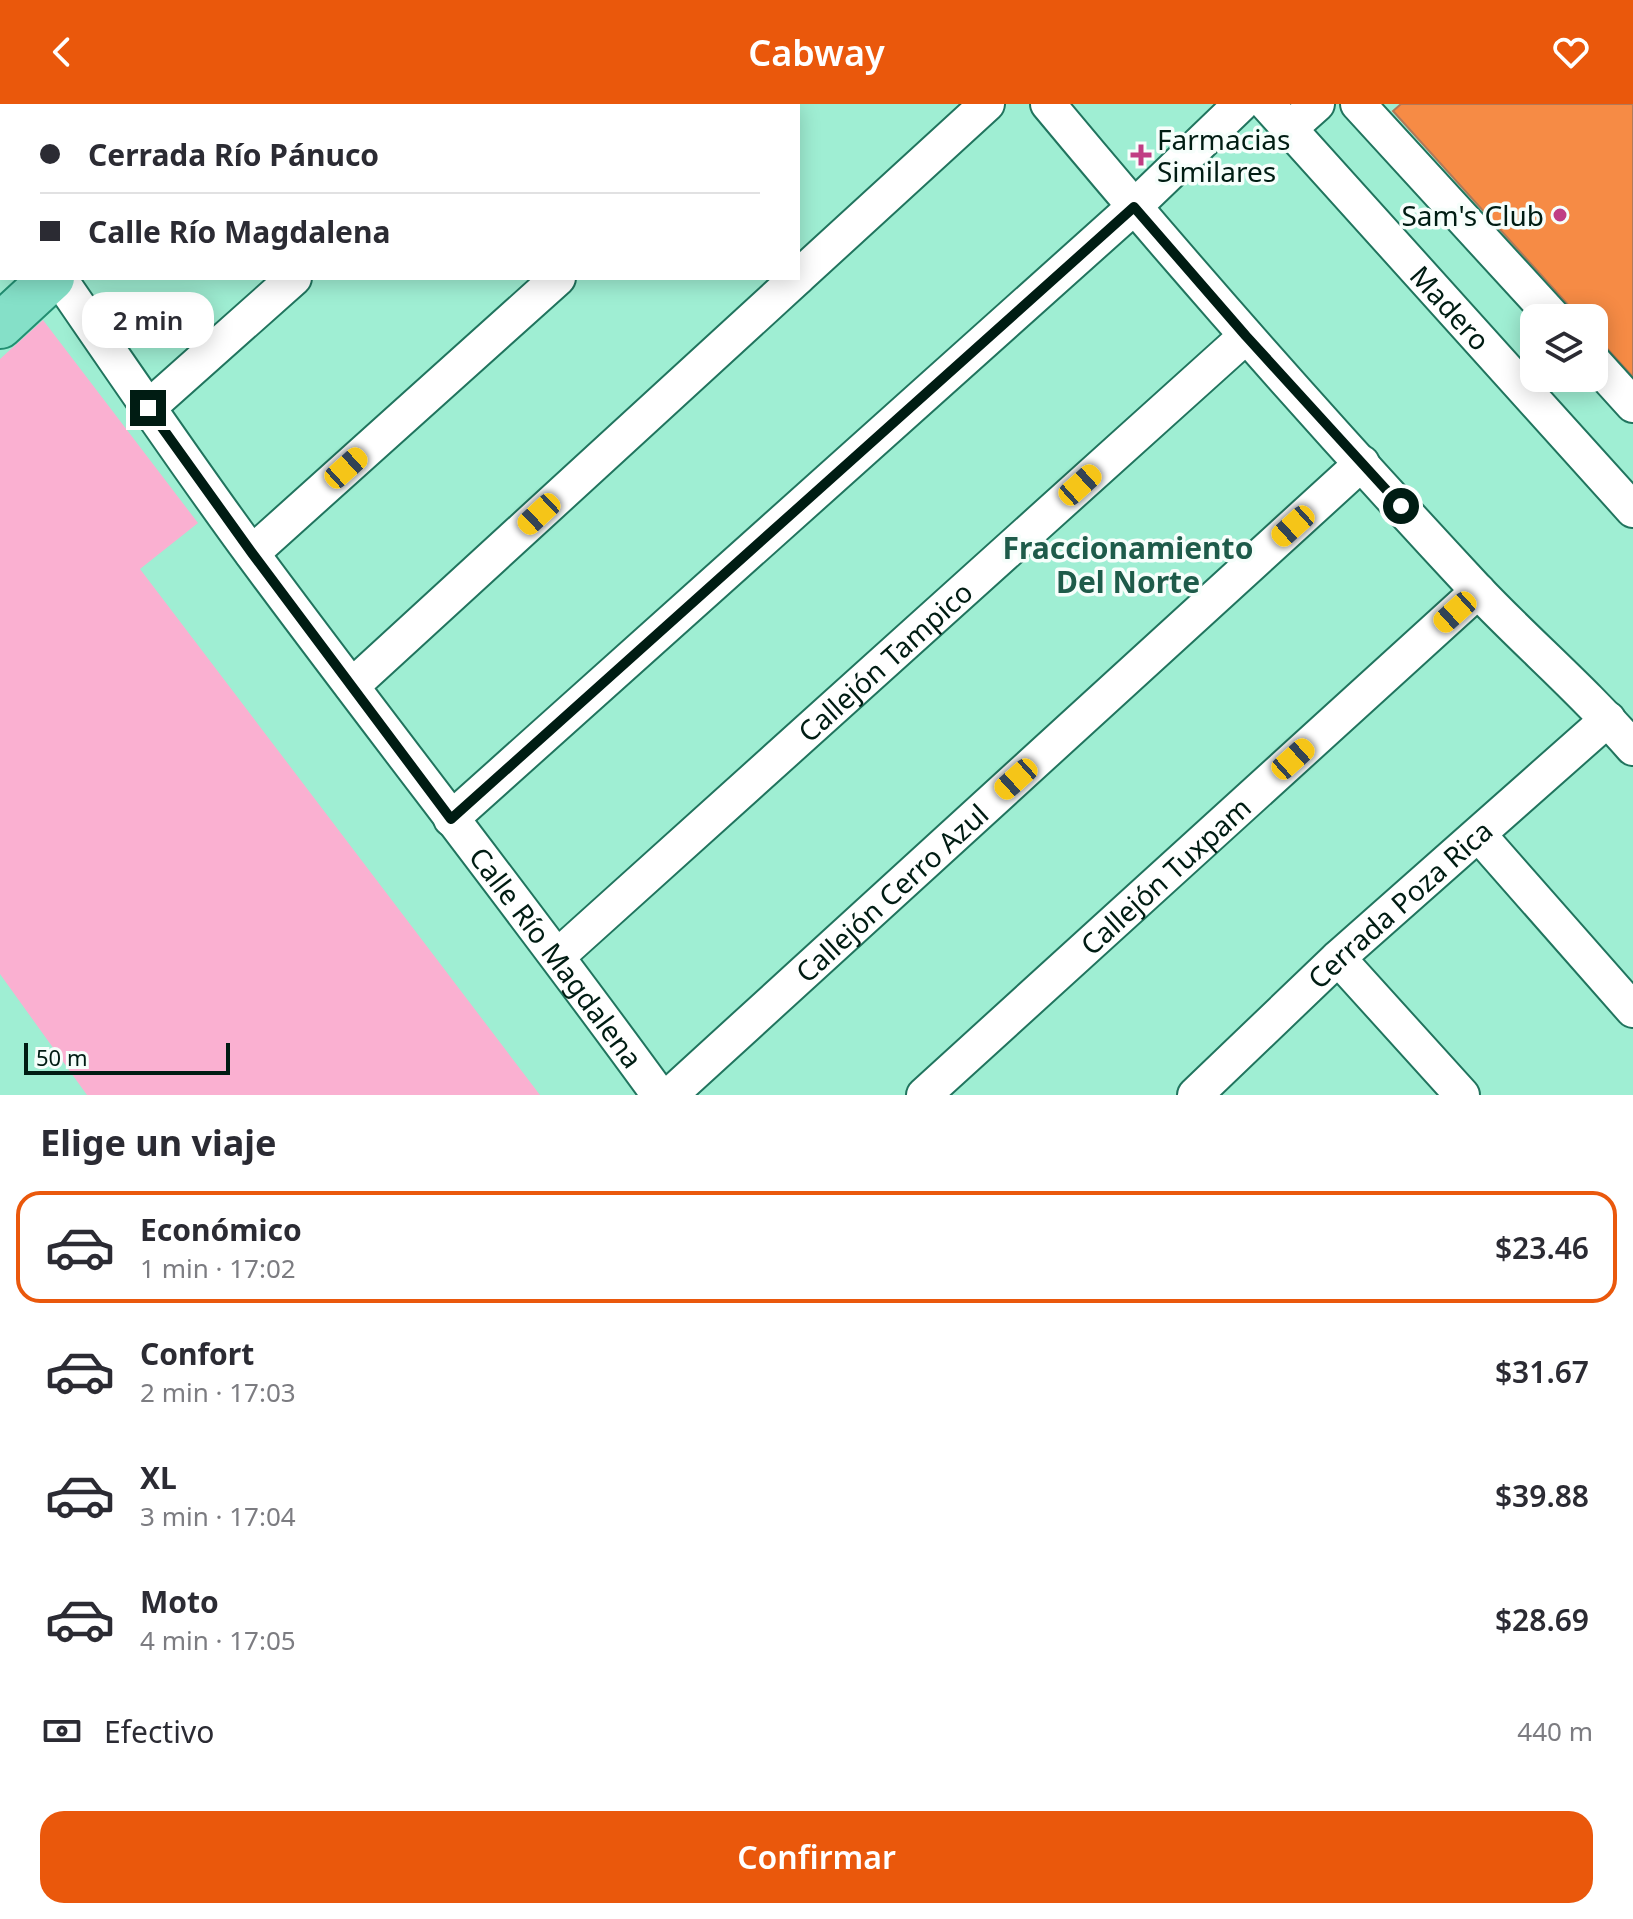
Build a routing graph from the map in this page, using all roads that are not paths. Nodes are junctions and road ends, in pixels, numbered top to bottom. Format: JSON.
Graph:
{"nodes":[{"id":1,"x":987,"y":104,"type":"edge"},
{"id":2,"x":1048,"y":104,"type":"edge"},
{"id":3,"x":1241,"y":104,"type":"edge"},
{"id":4,"x":1317,"y":104,"type":"edge"},
{"id":5,"x":1358,"y":104,"type":"edge"},
{"id":6,"x":1278,"y":117,"type":"edge"},
{"id":7,"x":1134,"y":207,"type":"junction"},
{"id":8,"x":800,"y":276,"type":"edge"},
{"id":9,"x":50,"y":280,"type":"edge"},
{"id":10,"x":60,"y":280,"type":"edge"},
{"id":11,"x":292,"y":280,"type":"edge"},
{"id":12,"x":556,"y":280,"type":"edge"},
{"id":13,"x":796,"y":280,"type":"edge"},
{"id":14,"x":1541,"y":304,"type":"edge"},
{"id":15,"x":0,"y":326,"type":"edge"},
{"id":16,"x":1246,"y":336,"type":"junction"},
{"id":17,"x":1608,"y":377,"type":"edge"},
{"id":18,"x":1633,"y":405,"type":"edge"},
{"id":19,"x":148,"y":408,"type":"junction"},
{"id":20,"x":1362,"y":463,"type":"junction"},
{"id":21,"x":1633,"y":510,"type":"edge"},
{"id":22,"x":252,"y":553,"type":"junction"},
{"id":23,"x":1478,"y":591,"type":"junction"},
{"id":24,"x":352,"y":686,"type":"junction"},
{"id":25,"x":1608,"y":719,"type":"junction"},
{"id":26,"x":1633,"y":748,"type":"edge"},
{"id":27,"x":451,"y":819,"type":"junction"},
{"id":28,"x":1479,"y":835,"type":"junction"},
{"id":29,"x":558,"y":956,"type":"junction"},
{"id":30,"x":1338,"y":958,"type":"junction"},
{"id":31,"x":1633,"y":1010,"type":"edge"},
{"id":32,"x":1213,"y":1089,"type":"edge"},
{"id":33,"x":659,"y":1095,"type":"edge"},
{"id":34,"x":670,"y":1095,"type":"edge"},
{"id":35,"x":924,"y":1095,"type":"edge"},
{"id":36,"x":1462,"y":1095,"type":"edge"}],
"edges":[{"from":1,"to":8,"type":"street"},
{"from":2,"to":7,"type":"street"},
{"from":3,"to":7,"type":"street"},
{"from":4,"to":6,"type":"street"},
{"from":5,"to":14,"type":"street"},
{"from":6,"to":21,"type":"street","name":"Madero"},
{"from":7,"to":16,"type":"street"},
{"from":7,"to":27,"type":"street"},
{"from":9,"to":15,"type":"main road"},
{"from":10,"to":19,"type":"street","name":"Calle Río Magdalena"},
{"from":11,"to":19,"type":"street"},
{"from":12,"to":22,"type":"street"},
{"from":13,"to":24,"type":"street"},
{"from":16,"to":20,"type":"street"},
{"from":16,"to":29,"type":"street","name":"Callejón Tampico"},
{"from":17,"to":18,"type":"street"},
{"from":19,"to":22,"type":"street","name":"Calle Río Magdalena"},
{"from":20,"to":23,"type":"street"},
{"from":20,"to":34,"type":"street","name":"Callejón Cerro Azul"},
{"from":22,"to":24,"type":"street","name":"Calle Río Magdalena"},
{"from":23,"to":25,"type":"street"},
{"from":23,"to":35,"type":"street","name":"Callejón Tuxpam"},
{"from":24,"to":27,"type":"street","name":"Calle Río Magdalena"},
{"from":25,"to":26,"type":"street"},
{"from":25,"to":28,"type":"street","name":"Cerrada Poza Rica"},
{"from":27,"to":29,"type":"street","name":"Calle Río Magdalena"},
{"from":28,"to":30,"type":"street","name":"Cerrada Poza Rica"},
{"from":28,"to":31,"type":"street"},
{"from":29,"to":33,"type":"street","name":"Calle Río Magdalena"},
{"from":30,"to":32,"type":"street","name":"Cerrada Poza Rica"},
{"from":30,"to":36,"type":"street"}]}
